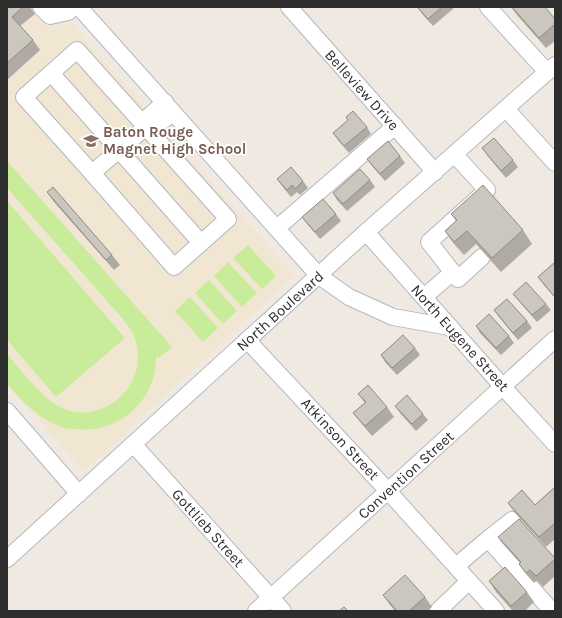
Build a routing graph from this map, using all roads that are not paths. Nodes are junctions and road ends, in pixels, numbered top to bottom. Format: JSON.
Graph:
{"nodes":[{"id":1,"x":41,"y":7,"type":"edge"},
{"id":2,"x":74,"y":7,"type":"edge"},
{"id":3,"x":79,"y":7,"type":"edge"},
{"id":4,"x":289,"y":7,"type":"edge"},
{"id":5,"x":488,"y":7,"type":"edge"},
{"id":6,"x":551,"y":69,"type":"edge"},
{"id":7,"x":51,"y":73,"type":"junction"},
{"id":8,"x":169,"y":107,"type":"junction"},
{"id":9,"x":506,"y":109,"type":"junction"},
{"id":10,"x":395,"y":126,"type":"junction"},
{"id":11,"x":146,"y":127,"type":"junction"},
{"id":12,"x":119,"y":150,"type":"junction"},
{"id":13,"x":455,"y":155,"type":"junction"},
{"id":14,"x":555,"y":163,"type":"edge"},
{"id":15,"x":435,"y":172,"type":"junction"},
{"id":16,"x":92,"y":173,"type":"junction"},
{"id":17,"x":277,"y":228,"type":"junction"},
{"id":18,"x":366,"y":232,"type":"junction"},
{"id":19,"x":201,"y":243,"type":"junction"},
{"id":20,"x":482,"y":257,"type":"edge"},
{"id":21,"x":453,"y":272,"type":"junction"},
{"id":22,"x":319,"y":276,"type":"junction"},
{"id":23,"x":424,"y":297,"type":"junction"},
{"id":24,"x":450,"y":327,"type":"junction"},
{"id":25,"x":555,"y":339,"type":"edge"},
{"id":26,"x":247,"y":340,"type":"junction"},
{"id":27,"x":503,"y":387,"type":"junction"},
{"id":28,"x":7,"y":411,"type":"edge"},
{"id":29,"x":555,"y":444,"type":"edge"},
{"id":30,"x":134,"y":445,"type":"junction"},
{"id":31,"x":388,"y":491,"type":"junction"},
{"id":32,"x":79,"y":494,"type":"junction"},
{"id":33,"x":512,"y":520,"type":"dead end"},
{"id":34,"x":488,"y":539,"type":"junction"},
{"id":35,"x":7,"y":559,"type":"edge"},
{"id":36,"x":456,"y":566,"type":"junction"},
{"id":37,"x":469,"y":581,"type":"junction"},
{"id":38,"x":271,"y":598,"type":"junction"},
{"id":39,"x":256,"y":611,"type":"edge"},
{"id":40,"x":283,"y":611,"type":"edge"},
{"id":41,"x":438,"y":611,"type":"edge"},
{"id":42,"x":496,"y":611,"type":"edge"},
{"id":43,"x":552,"y":611,"type":"edge"}],
"edges":[{"from":1,"to":2,"type":"street"},
{"from":3,"to":8,"type":"street"},
{"from":4,"to":10,"type":"street","name":"Belleview Drive"},
{"from":5,"to":6,"type":"street"},
{"from":6,"to":9,"type":"street","name":"North Boulevard"},
{"from":7,"to":11,"type":"street"},
{"from":7,"to":12,"type":"street"},
{"from":7,"to":16,"type":"street"},
{"from":8,"to":11,"type":"street"},
{"from":8,"to":17,"type":"street"},
{"from":9,"to":13,"type":"street","name":"North Boulevard"},
{"from":9,"to":14,"type":"street"},
{"from":10,"to":15,"type":"street","name":"Belleview Drive"},
{"from":10,"to":17,"type":"street"},
{"from":11,"to":12,"type":"street"},
{"from":11,"to":19,"type":"street"},
{"from":12,"to":16,"type":"street"},
{"from":12,"to":19,"type":"street"},
{"from":13,"to":15,"type":"street","name":"North Boulevard"},
{"from":13,"to":21,"type":"street"},
{"from":15,"to":18,"type":"street","name":"North Boulevard"},
{"from":16,"to":19,"type":"street"},
{"from":17,"to":22,"type":"street"},
{"from":18,"to":22,"type":"street","name":"North Boulevard"},
{"from":18,"to":23,"type":"street","name":"North Eugene Street"},
{"from":20,"to":21,"type":"street"},
{"from":21,"to":23,"type":"street"},
{"from":22,"to":24,"type":"street"},
{"from":22,"to":26,"type":"street","name":"North Boulevard"},
{"from":23,"to":24,"type":"street","name":"North Eugene Street"},
{"from":24,"to":27,"type":"street","name":"North Eugene Street"},
{"from":25,"to":27,"type":"street","name":"Convention Street"},
{"from":26,"to":30,"type":"street","name":"North Boulevard"},
{"from":26,"to":31,"type":"street","name":"Atkinson Street"},
{"from":27,"to":29,"type":"street","name":"North Eugene Street"},
{"from":27,"to":31,"type":"street","name":"Convention Street"},
{"from":28,"to":32,"type":"street"},
{"from":30,"to":32,"type":"street","name":"North Boulevard"},
{"from":30,"to":38,"type":"street","name":"Gottlieb Street"},
{"from":31,"to":36,"type":"street","name":"Atkinson Street"},
{"from":31,"to":38,"type":"street","name":"Convention Street"},
{"from":32,"to":35,"type":"street","name":"North Boulevard"},
{"from":33,"to":34,"type":"street"},
{"from":34,"to":36,"type":"street"},
{"from":34,"to":43,"type":"street"},
{"from":36,"to":37,"type":"street","name":"Atkinson Street"},
{"from":37,"to":41,"type":"street"},
{"from":37,"to":42,"type":"street","name":"Atkinson Street"},
{"from":38,"to":39,"type":"street","name":"Convention Street"},
{"from":38,"to":40,"type":"street","name":"Gottlieb Street"}]}
